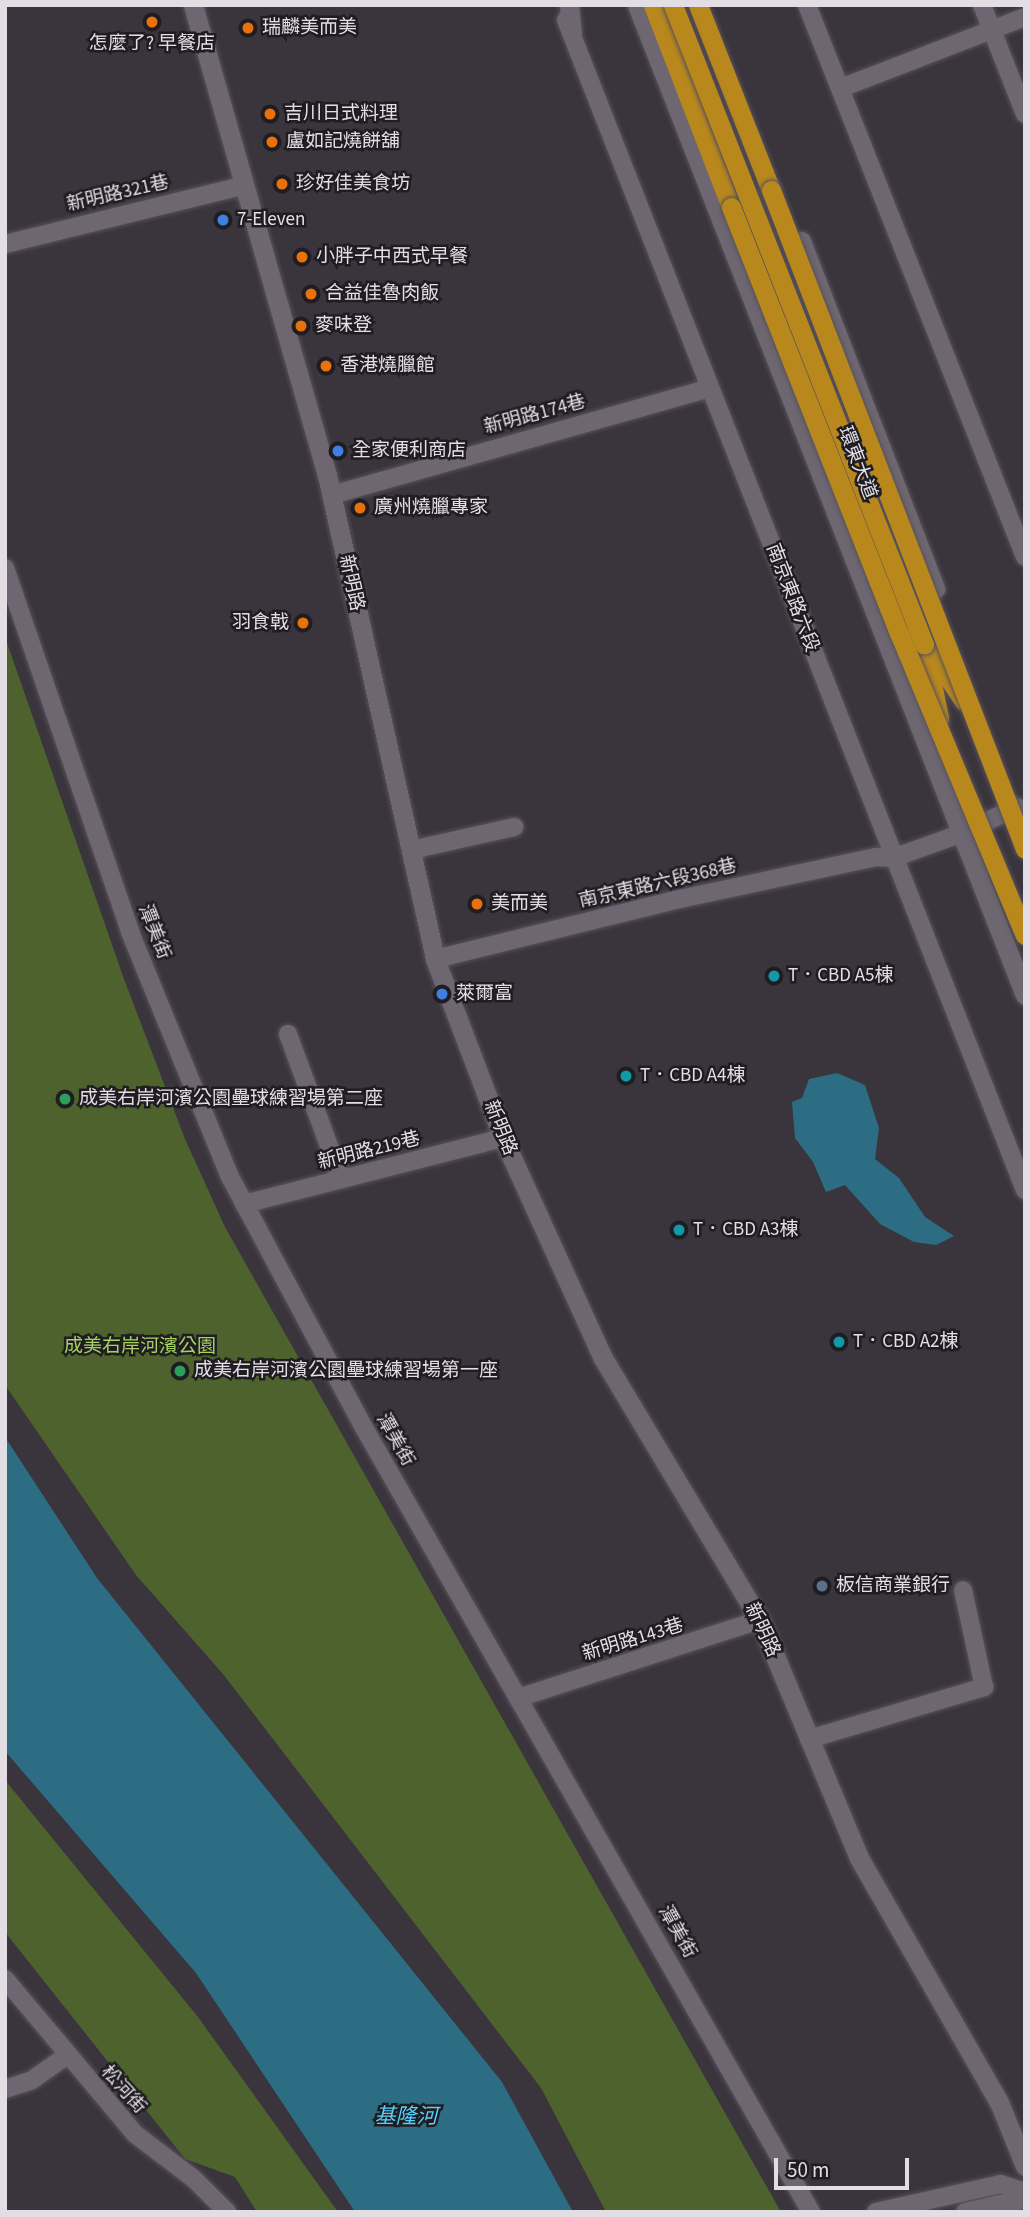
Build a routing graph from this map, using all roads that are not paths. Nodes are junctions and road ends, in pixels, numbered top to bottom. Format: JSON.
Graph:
{"nodes":[{"id":1,"x":193,"y":5,"type":"edge"},
{"id":2,"x":561,"y":5,"type":"edge"},
{"id":3,"x":569,"y":5,"type":"edge"},
{"id":4,"x":637,"y":5,"type":"edge"},
{"id":5,"x":653,"y":5,"type":"edge"},
{"id":6,"x":673,"y":5,"type":"edge"},
{"id":7,"x":698,"y":5,"type":"edge"},
{"id":8,"x":707,"y":5,"type":"edge"},
{"id":9,"x":807,"y":5,"type":"edge"},
{"id":10,"x":982,"y":5,"type":"edge"},
{"id":11,"x":1025,"y":17,"type":"edge"},
{"id":12,"x":992,"y":30,"type":"junction"},
{"id":13,"x":572,"y":34,"type":"junction"},
{"id":14,"x":841,"y":88,"type":"junction"},
{"id":15,"x":1025,"y":114,"type":"edge"},
{"id":16,"x":242,"y":186,"type":"junction"},
{"id":17,"x":5,"y":244,"type":"edge"},
{"id":18,"x":859,"y":387,"type":"junction"},
{"id":19,"x":709,"y":388,"type":"junction"},
{"id":20,"x":798,"y":412,"type":"junction"},
{"id":21,"x":331,"y":495,"type":"junction"},
{"id":22,"x":1017,"y":514,"type":"edge"},
{"id":23,"x":1025,"y":557,"type":"edge"},
{"id":24,"x":5,"y":568,"type":"edge"},
{"id":25,"x":924,"y":644,"type":"junction"},
{"id":26,"x":975,"y":716,"type":"junction"},
{"id":27,"x":944,"y":742,"type":"junction"},
{"id":28,"x":1021,"y":816,"type":"edge"},
{"id":29,"x":514,"y":827,"type":"dead end"},
{"id":30,"x":960,"y":834,"type":"junction"},
{"id":31,"x":1025,"y":849,"type":"edge"},
{"id":32,"x":411,"y":850,"type":"junction"},
{"id":33,"x":893,"y":858,"type":"junction"},
{"id":34,"x":1025,"y":936,"type":"edge"},
{"id":35,"x":435,"y":959,"type":"junction"},
{"id":36,"x":1025,"y":995,"type":"edge"},
{"id":37,"x":288,"y":1034,"type":"dead end"},
{"id":38,"x":503,"y":1138,"type":"junction"},
{"id":39,"x":341,"y":1180,"type":"junction"},
{"id":40,"x":1025,"y":1190,"type":"edge"},
{"id":41,"x":244,"y":1204,"type":"junction"},
{"id":42,"x":963,"y":1590,"type":"dead end"},
{"id":43,"x":760,"y":1620,"type":"junction"},
{"id":44,"x":518,"y":1698,"type":"junction"},
{"id":45,"x":809,"y":1739,"type":"junction"},
{"id":46,"x":5,"y":1979,"type":"edge"},
{"id":47,"x":66,"y":2056,"type":"junction"},
{"id":48,"x":5,"y":2089,"type":"edge"},
{"id":49,"x":1025,"y":2166,"type":"edge"},
{"id":50,"x":1025,"y":2192,"type":"edge"},
{"id":51,"x":1025,"y":2198,"type":"edge"},
{"id":52,"x":227,"y":2212,"type":"edge"},
{"id":53,"x":811,"y":2212,"type":"edge"},
{"id":54,"x":876,"y":2212,"type":"edge"},
{"id":55,"x":965,"y":2212,"type":"edge"}],
"edges":[{"from":1,"to":16,"type":"street","name":"新明路"},
{"from":2,"to":13,"type":"street","name":"南京東路六段"},
{"from":3,"to":13,"type":"street"},
{"from":4,"to":20,"type":"street"},
{"from":5,"to":27,"type":"highway","name":"環東大道","bridge":true},
{"from":6,"to":25,"type":"highway","bridge":true},
{"from":7,"to":26,"type":"highway","name":"環東大道","bridge":true},
{"from":8,"to":18,"type":"street"},
{"from":9,"to":14,"type":"street"},
{"from":10,"to":12,"type":"street"},
{"from":11,"to":12,"type":"street"},
{"from":12,"to":14,"type":"street"},
{"from":12,"to":15,"type":"street"},
{"from":13,"to":19,"type":"street","name":"南京東路六段"},
{"from":14,"to":22,"type":"street"},
{"from":16,"to":17,"type":"street","name":"新明路321巷"},
{"from":16,"to":21,"type":"street","name":"新明路"},
{"from":18,"to":20,"type":"street"},
{"from":18,"to":28,"type":"street"},
{"from":19,"to":21,"type":"street","name":"新明路174巷"},
{"from":19,"to":33,"type":"street","name":"南京東路六段"},
{"from":20,"to":30,"type":"street"},
{"from":21,"to":32,"type":"street","name":"新明路"},
{"from":22,"to":23,"type":"street"},
{"from":24,"to":41,"type":"street","name":"潭美街"},
{"from":25,"to":26,"type":"highway","bridge":true},
{"from":25,"to":27,"type":"highway","bridge":true},
{"from":26,"to":31,"type":"highway","name":"環東大道","bridge":true},
{"from":27,"to":34,"type":"highway","name":"環東大道","bridge":true},
{"from":28,"to":30,"type":"street","name":"南京東路六段368巷"},
{"from":29,"to":32,"type":"street"},
{"from":30,"to":33,"type":"street","name":"南京東路六段368巷"},
{"from":30,"to":36,"type":"street"},
{"from":32,"to":35,"type":"street","name":"新明路"},
{"from":33,"to":35,"type":"street","name":"南京東路六段368巷"},
{"from":33,"to":40,"type":"street","name":"南京東路六段"},
{"from":35,"to":38,"type":"street","name":"新明路"},
{"from":37,"to":39,"type":"street"},
{"from":38,"to":39,"type":"street","name":"新明路219巷"},
{"from":38,"to":43,"type":"street","name":"新明路"},
{"from":39,"to":41,"type":"street","name":"新明路219巷"},
{"from":41,"to":44,"type":"street","name":"潭美街"},
{"from":42,"to":45,"type":"street"},
{"from":43,"to":44,"type":"street","name":"新明路143巷"},
{"from":43,"to":45,"type":"street","name":"新明路"},
{"from":44,"to":53,"type":"street","name":"潭美街"},
{"from":45,"to":49,"type":"street","name":"新明路"},
{"from":46,"to":47,"type":"street","name":"松河街"},
{"from":47,"to":48,"type":"street"},
{"from":47,"to":52,"type":"street","name":"松河街"},
{"from":50,"to":54,"type":"street"},
{"from":51,"to":55,"type":"street"}]}
